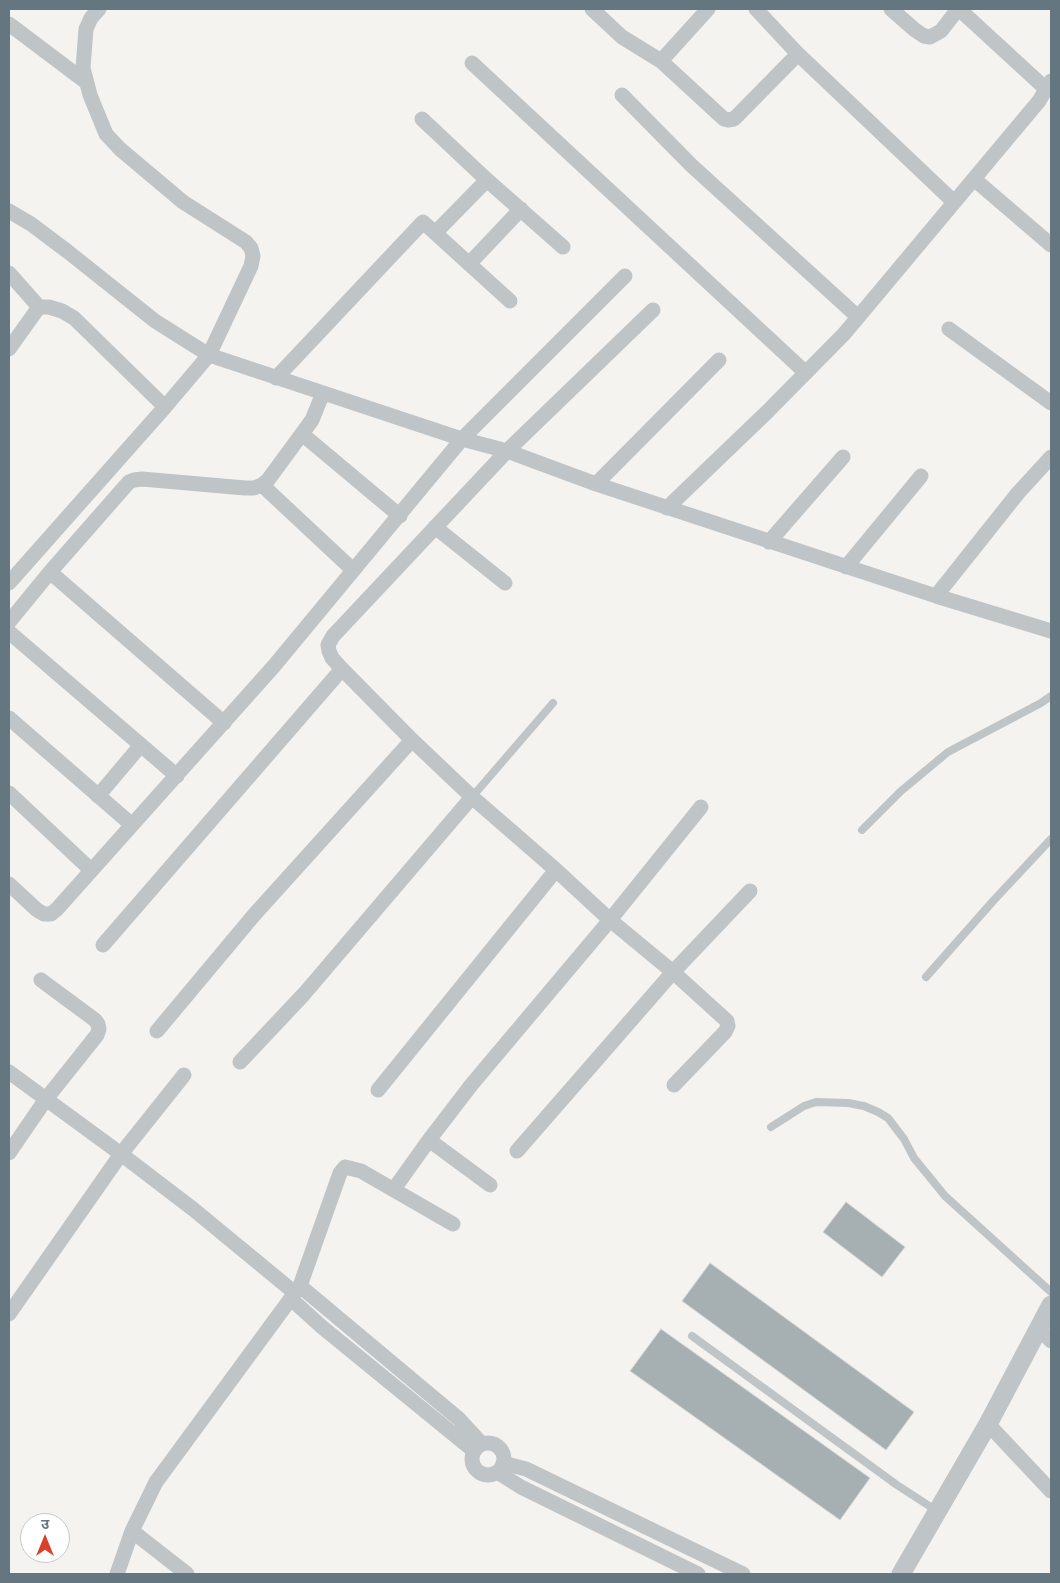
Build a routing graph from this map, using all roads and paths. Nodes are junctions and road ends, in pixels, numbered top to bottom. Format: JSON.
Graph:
{"nodes":[{"id":1,"x":99,"y":9,"type":"edge"},
{"id":2,"x":592,"y":9,"type":"edge"},
{"id":3,"x":708,"y":9,"type":"edge"},
{"id":4,"x":756,"y":9,"type":"edge"},
{"id":5,"x":891,"y":9,"type":"edge"},
{"id":6,"x":958,"y":9,"type":"edge"},
{"id":7,"x":9,"y":24,"type":"edge"},
{"id":8,"x":798,"y":54,"type":"junction"},
{"id":9,"x":661,"y":61,"type":"junction"},
{"id":10,"x":472,"y":63,"type":"dead end"},
{"id":11,"x":86,"y":82,"type":"junction"},
{"id":12,"x":622,"y":95,"type":"dead end"},
{"id":13,"x":1047,"y":95,"type":"edge"},
{"id":14,"x":422,"y":119,"type":"dead end"},
{"id":15,"x":974,"y":179,"type":"junction"},
{"id":16,"x":487,"y":180,"type":"junction"},
{"id":17,"x":954,"y":202,"type":"junction"},
{"id":18,"x":521,"y":209,"type":"junction"},
{"id":19,"x":9,"y":211,"type":"edge"},
{"id":20,"x":435,"y":233,"type":"junction"},
{"id":21,"x":1051,"y":245,"type":"edge"},
{"id":22,"x":563,"y":247,"type":"dead end"},
{"id":23,"x":469,"y":264,"type":"junction"},
{"id":24,"x":9,"y":272,"type":"edge"},
{"id":25,"x":625,"y":276,"type":"dead end"},
{"id":26,"x":510,"y":301,"type":"dead end"},
{"id":27,"x":39,"y":306,"type":"junction"},
{"id":28,"x":653,"y":310,"type":"dead end"},
{"id":29,"x":858,"y":317,"type":"junction"},
{"id":30,"x":949,"y":329,"type":"dead end"},
{"id":31,"x":9,"y":349,"type":"edge"},
{"id":32,"x":209,"y":355,"type":"junction"},
{"id":33,"x":719,"y":360,"type":"dead end"},
{"id":34,"x":806,"y":373,"type":"junction"},
{"id":35,"x":276,"y":378,"type":"junction"},
{"id":36,"x":323,"y":393,"type":"junction"},
{"id":37,"x":1051,"y":402,"type":"edge"},
{"id":38,"x":166,"y":407,"type":"junction"},
{"id":39,"x":302,"y":434,"type":"junction"},
{"id":40,"x":462,"y":439,"type":"junction"},
{"id":41,"x":506,"y":451,"type":"junction"},
{"id":42,"x":843,"y":457,"type":"dead end"},
{"id":43,"x":1051,"y":457,"type":"edge"},
{"id":44,"x":921,"y":476,"type":"dead end"},
{"id":45,"x":596,"y":484,"type":"junction"},
{"id":46,"x":262,"y":486,"type":"junction"},
{"id":47,"x":667,"y":508,"type":"junction"},
{"id":48,"x":400,"y":516,"type":"junction"},
{"id":49,"x":435,"y":527,"type":"junction"},
{"id":50,"x":769,"y":542,"type":"junction"},
{"id":51,"x":846,"y":567,"type":"junction"},
{"id":52,"x":353,"y":570,"type":"junction"},
{"id":53,"x":50,"y":572,"type":"junction"},
{"id":54,"x":9,"y":583,"type":"edge"},
{"id":55,"x":505,"y":583,"type":"dead end"},
{"id":56,"x":936,"y":596,"type":"junction"},
{"id":57,"x":9,"y":622,"type":"edge"},
{"id":58,"x":1051,"y":630,"type":"edge"},
{"id":59,"x":9,"y":632,"type":"edge"},
{"id":60,"x":342,"y":669,"type":"junction"},
{"id":61,"x":1051,"y":696,"type":"edge"},
{"id":62,"x":553,"y":703,"type":"dead end"},
{"id":63,"x":9,"y":718,"type":"edge"},
{"id":64,"x":224,"y":723,"type":"junction"},
{"id":65,"x":412,"y":740,"type":"junction"},
{"id":66,"x":141,"y":745,"type":"junction"},
{"id":67,"x":177,"y":776,"type":"junction"},
{"id":68,"x":9,"y":792,"type":"edge"},
{"id":69,"x":98,"y":796,"type":"junction"},
{"id":70,"x":472,"y":796,"type":"junction"},
{"id":71,"x":701,"y":807,"type":"dead end"},
{"id":72,"x":132,"y":825,"type":"junction"},
{"id":73,"x":862,"y":830,"type":"dead end"},
{"id":74,"x":1051,"y":839,"type":"edge"},
{"id":75,"x":91,"y":870,"type":"junction"},
{"id":76,"x":556,"y":870,"type":"junction"},
{"id":77,"x":9,"y":884,"type":"edge"},
{"id":78,"x":750,"y":891,"type":"dead end"},
{"id":79,"x":610,"y":920,"type":"junction"},
{"id":80,"x":103,"y":945,"type":"dead end"},
{"id":81,"x":673,"y":972,"type":"junction"},
{"id":82,"x":926,"y":977,"type":"dead end"},
{"id":83,"x":42,"y":980,"type":"dead end"},
{"id":84,"x":157,"y":1031,"type":"dead end"},
{"id":85,"x":240,"y":1062,"type":"dead end"},
{"id":86,"x":9,"y":1072,"type":"edge"},
{"id":87,"x":184,"y":1075,"type":"dead end"},
{"id":88,"x":674,"y":1085,"type":"dead end"},
{"id":89,"x":378,"y":1090,"type":"dead end"},
{"id":90,"x":46,"y":1099,"type":"junction"},
{"id":91,"x":771,"y":1127,"type":"dead end"},
{"id":92,"x":429,"y":1140,"type":"junction"},
{"id":93,"x":517,"y":1151,"type":"dead end"},
{"id":94,"x":9,"y":1153,"type":"edge"},
{"id":95,"x":121,"y":1154,"type":"junction"},
{"id":96,"x":490,"y":1185,"type":"dead end"},
{"id":97,"x":394,"y":1189,"type":"junction"},
{"id":98,"x":453,"y":1224,"type":"dead end"},
{"id":99,"x":1051,"y":1292,"type":"edge"},
{"id":100,"x":295,"y":1293,"type":"junction"},
{"id":101,"x":1051,"y":1305,"type":"edge"},
{"id":102,"x":10,"y":1308,"type":"edge"},
{"id":103,"x":1045,"y":1335,"type":"edge"},
{"id":104,"x":692,"y":1336,"type":"dead end"},
{"id":105,"x":988,"y":1424,"type":"junction"},
{"id":106,"x":478,"y":1447,"type":"junction"},
{"id":107,"x":500,"y":1468,"type":"junction"},
{"id":108,"x":1051,"y":1491,"type":"edge"},
{"id":109,"x":937,"y":1511,"type":"junction"},
{"id":110,"x":132,"y":1531,"type":"junction"},
{"id":111,"x":117,"y":1574,"type":"edge"},
{"id":112,"x":187,"y":1574,"type":"edge"},
{"id":113,"x":698,"y":1574,"type":"edge"},
{"id":114,"x":743,"y":1574,"type":"edge"},
{"id":115,"x":901,"y":1574,"type":"edge"}],
"edges":[{"from":1,"to":11,"type":"street"},
{"from":2,"to":9,"type":"street"},
{"from":3,"to":9,"type":"street"},
{"from":4,"to":8,"type":"street"},
{"from":5,"to":6,"type":"street"},
{"from":6,"to":13,"type":"street"},
{"from":7,"to":11,"type":"street"},
{"from":8,"to":9,"type":"street"},
{"from":8,"to":17,"type":"street"},
{"from":10,"to":34,"type":"street"},
{"from":11,"to":32,"type":"street"},
{"from":12,"to":29,"type":"street"},
{"from":13,"to":15,"type":"street"},
{"from":14,"to":16,"type":"street"},
{"from":15,"to":17,"type":"street"},
{"from":15,"to":21,"type":"street"},
{"from":16,"to":18,"type":"street"},
{"from":16,"to":20,"type":"street"},
{"from":17,"to":29,"type":"street"},
{"from":18,"to":22,"type":"street"},
{"from":18,"to":23,"type":"street"},
{"from":19,"to":32,"type":"street"},
{"from":20,"to":23,"type":"street"},
{"from":20,"to":35,"type":"street"},
{"from":23,"to":26,"type":"street"},
{"from":24,"to":27,"type":"street"},
{"from":25,"to":40,"type":"street"},
{"from":27,"to":31,"type":"street"},
{"from":27,"to":38,"type":"street"},
{"from":28,"to":41,"type":"street"},
{"from":29,"to":34,"type":"street"},
{"from":30,"to":37,"type":"street"},
{"from":32,"to":35,"type":"street"},
{"from":32,"to":38,"type":"street"},
{"from":33,"to":45,"type":"street"},
{"from":34,"to":47,"type":"street"},
{"from":35,"to":36,"type":"street"},
{"from":36,"to":39,"type":"street"},
{"from":36,"to":40,"type":"street"},
{"from":38,"to":54,"type":"street"},
{"from":39,"to":46,"type":"street"},
{"from":39,"to":48,"type":"street"},
{"from":40,"to":41,"type":"street"},
{"from":40,"to":48,"type":"street"},
{"from":41,"to":45,"type":"street"},
{"from":41,"to":49,"type":"street"},
{"from":42,"to":50,"type":"street"},
{"from":43,"to":56,"type":"street"},
{"from":44,"to":51,"type":"street"},
{"from":45,"to":47,"type":"street"},
{"from":46,"to":52,"type":"street"},
{"from":46,"to":53,"type":"street"},
{"from":47,"to":50,"type":"street"},
{"from":48,"to":52,"type":"street"},
{"from":49,"to":55,"type":"street"},
{"from":49,"to":60,"type":"street"},
{"from":50,"to":51,"type":"street"},
{"from":51,"to":56,"type":"street"},
{"from":52,"to":64,"type":"street"},
{"from":53,"to":57,"type":"street"},
{"from":53,"to":64,"type":"street"},
{"from":56,"to":58,"type":"street"},
{"from":59,"to":66,"type":"street"},
{"from":60,"to":65,"type":"street"},
{"from":60,"to":80,"type":"street"},
{"from":61,"to":73,"type":"lane"},
{"from":62,"to":70,"type":"lane"},
{"from":63,"to":69,"type":"street"},
{"from":64,"to":67,"type":"street"},
{"from":65,"to":70,"type":"street"},
{"from":65,"to":84,"type":"street"},
{"from":66,"to":67,"type":"street"},
{"from":66,"to":69,"type":"street"},
{"from":67,"to":72,"type":"street"},
{"from":68,"to":75,"type":"street"},
{"from":69,"to":72,"type":"street"},
{"from":70,"to":76,"type":"street"},
{"from":70,"to":85,"type":"street"},
{"from":71,"to":79,"type":"street"},
{"from":72,"to":75,"type":"street"},
{"from":74,"to":82,"type":"lane"},
{"from":75,"to":77,"type":"street"},
{"from":76,"to":79,"type":"street"},
{"from":76,"to":89,"type":"street"},
{"from":78,"to":81,"type":"street"},
{"from":79,"to":81,"type":"street"},
{"from":79,"to":92,"type":"street"},
{"from":81,"to":88,"type":"street"},
{"from":81,"to":93,"type":"street"},
{"from":83,"to":90,"type":"street"},
{"from":86,"to":90,"type":"street"},
{"from":87,"to":95,"type":"street"},
{"from":90,"to":94,"type":"street"},
{"from":90,"to":95,"type":"street"},
{"from":91,"to":99,"type":"lane"},
{"from":92,"to":96,"type":"street"},
{"from":92,"to":97,"type":"street"},
{"from":95,"to":100,"type":"street"},
{"from":95,"to":102,"type":"street"},
{"from":97,"to":98,"type":"street"},
{"from":97,"to":100,"type":"street"},
{"from":100,"to":106,"type":"street"},
{"from":100,"to":110,"type":"street"},
{"from":101,"to":103,"type":"street"},
{"from":103,"to":105,"type":"street"},
{"from":104,"to":109,"type":"lane"},
{"from":105,"to":108,"type":"street"},
{"from":105,"to":109,"type":"street"},
{"from":106,"to":107,"type":"street"},
{"from":106,"to":107,"type":"street"},
{"from":107,"to":113,"type":"street"},
{"from":107,"to":114,"type":"street"},
{"from":109,"to":115,"type":"street"},
{"from":110,"to":111,"type":"street"},
{"from":110,"to":112,"type":"street"}]}
